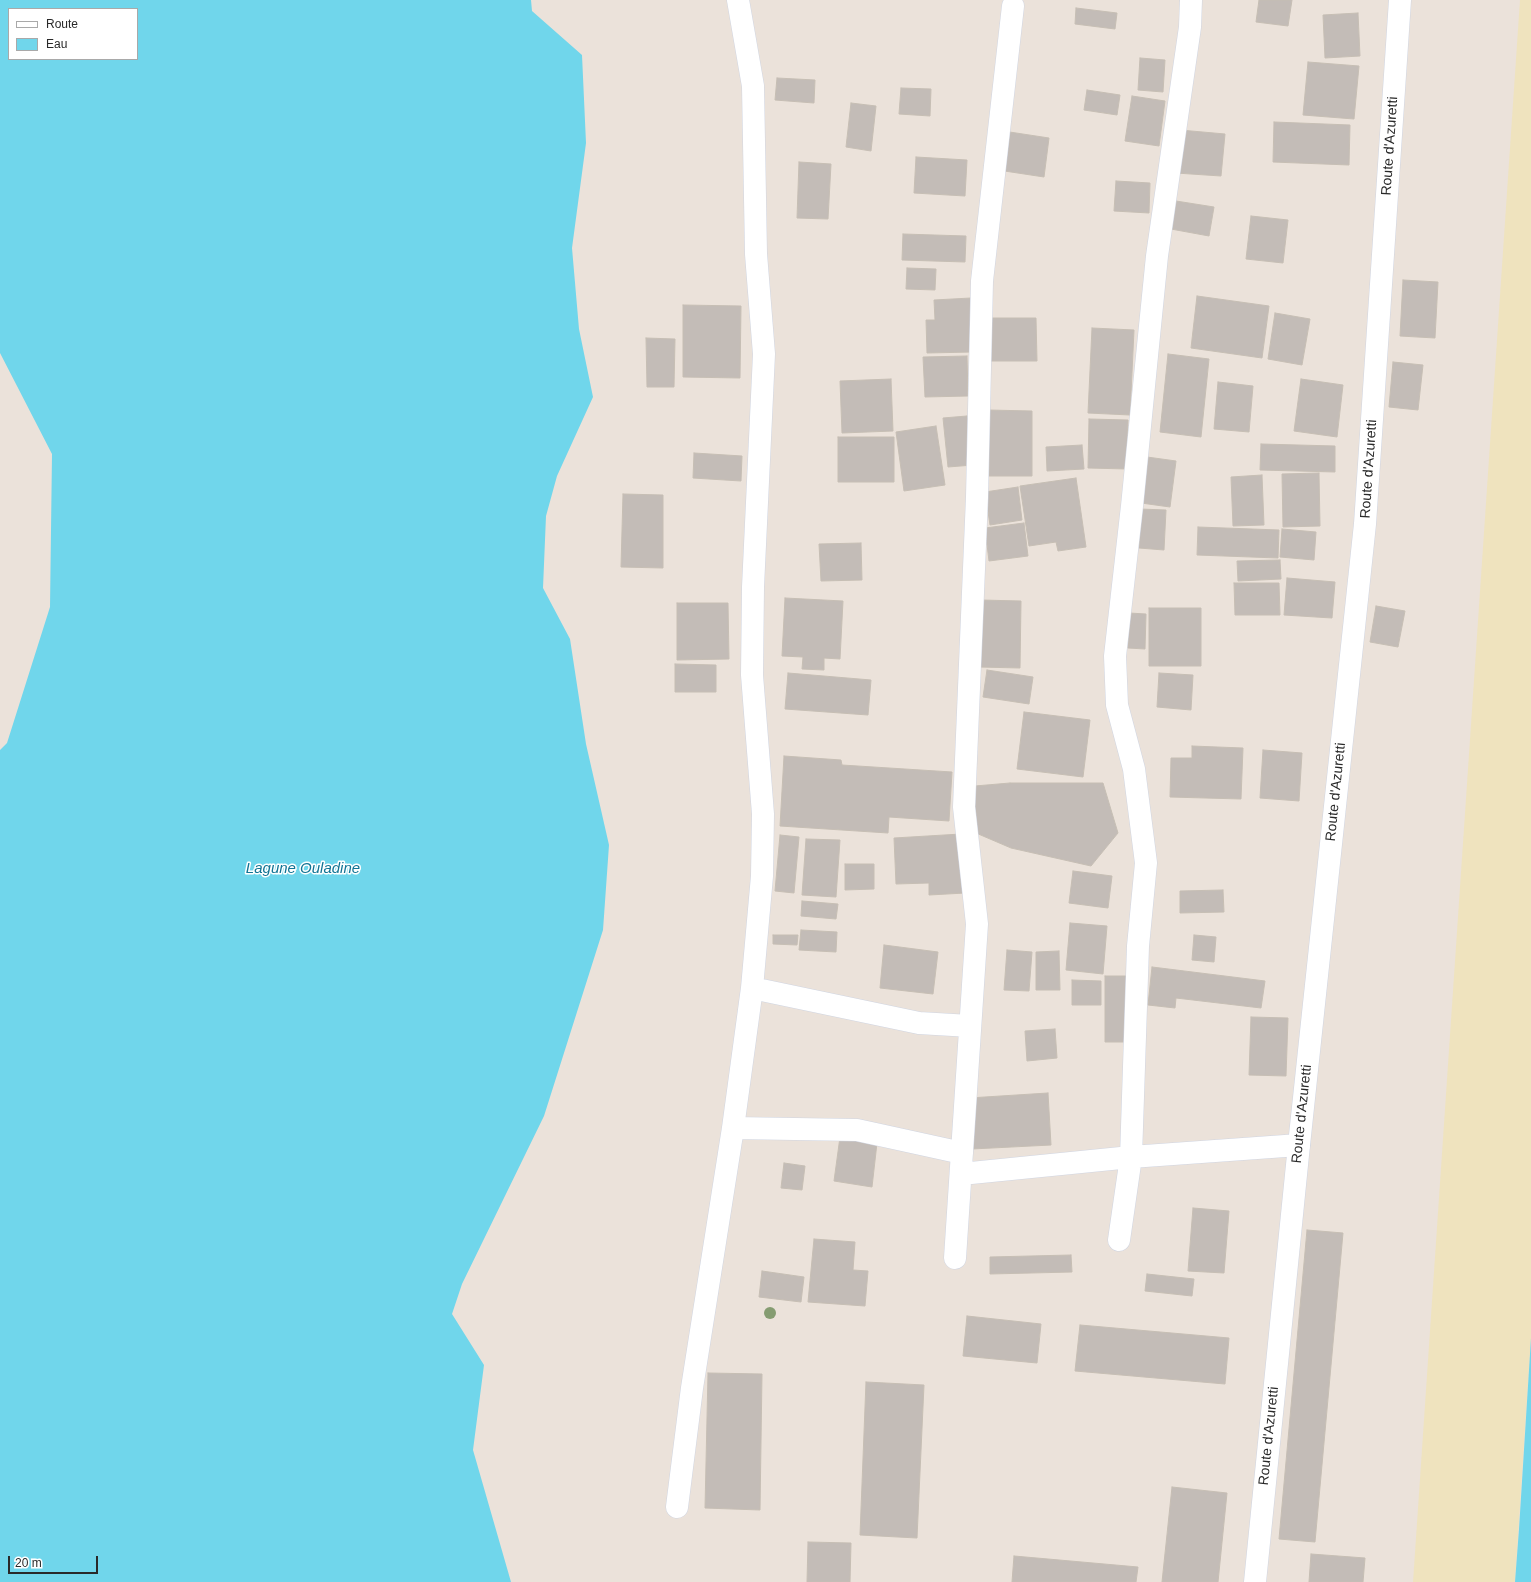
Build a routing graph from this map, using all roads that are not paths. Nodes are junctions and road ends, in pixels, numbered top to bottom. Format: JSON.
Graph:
{"nodes":[{"id":1,"x":738,"y":0,"type":"edge"},
{"id":2,"x":1191,"y":0,"type":"edge"},
{"id":3,"x":1400,"y":0,"type":"edge"},
{"id":4,"x":1013,"y":6,"type":"dead end"},
{"id":5,"x":752,"y":988,"type":"junction"},
{"id":6,"x":970,"y":1026,"type":"junction"},
{"id":7,"x":733,"y":1128,"type":"junction"},
{"id":8,"x":1299,"y":1145,"type":"junction"},
{"id":9,"x":1131,"y":1157,"type":"junction"},
{"id":10,"x":962,"y":1163,"type":"junction"},
{"id":11,"x":1119,"y":1240,"type":"dead end"},
{"id":12,"x":955,"y":1258,"type":"dead end"},
{"id":13,"x":677,"y":1507,"type":"dead end"},
{"id":14,"x":1254,"y":1582,"type":"edge"}],
"edges":[{"from":1,"to":5,"type":"street"},
{"from":2,"to":9,"type":"street"},
{"from":3,"to":8,"type":"street","name":"Route d'Azuretti"},
{"from":4,"to":6,"type":"street"},
{"from":5,"to":6,"type":"street"},
{"from":5,"to":7,"type":"street"},
{"from":6,"to":10,"type":"street"},
{"from":7,"to":10,"type":"street"},
{"from":7,"to":13,"type":"street"},
{"from":8,"to":9,"type":"street"},
{"from":8,"to":14,"type":"street","name":"Route d'Azuretti"},
{"from":9,"to":10,"type":"street"},
{"from":9,"to":11,"type":"street"},
{"from":10,"to":12,"type":"street"}]}
